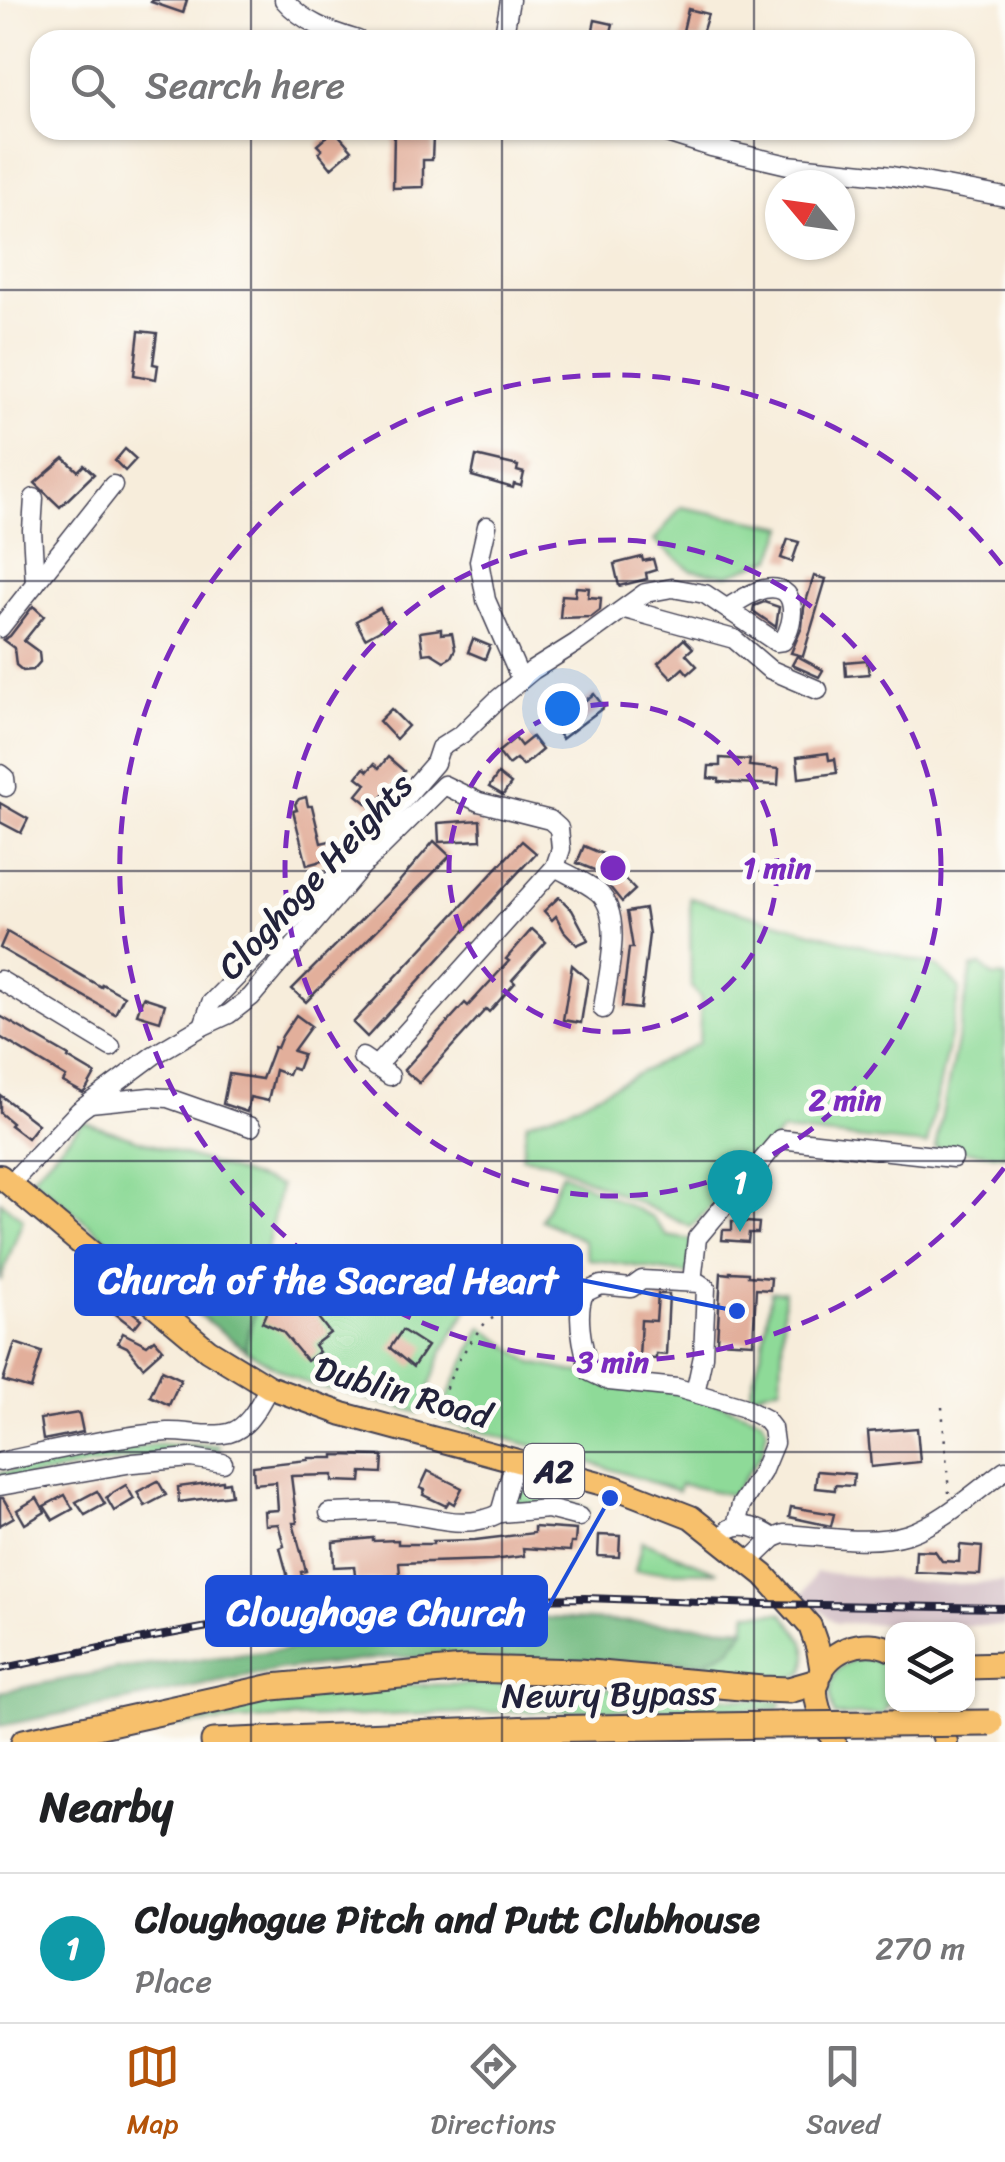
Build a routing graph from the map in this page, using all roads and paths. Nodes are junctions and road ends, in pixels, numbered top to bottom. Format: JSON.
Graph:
{"nodes":[{"id":1,"x":284,"y":0,"type":"edge"},
{"id":2,"x":510,"y":0,"type":"edge"},
{"id":3,"x":327,"y":30,"type":"edge"},
{"id":4,"x":505,"y":30,"type":"edge"},
{"id":5,"x":689,"y":140,"type":"edge"},
{"id":6,"x":1005,"y":196,"type":"edge"},
{"id":7,"x":113,"y":486,"type":"dead end"},
{"id":8,"x":34,"y":498,"type":"dead end"},
{"id":9,"x":487,"y":526,"type":"dead end"},
{"id":10,"x":35,"y":584,"type":"junction"},
{"id":11,"x":726,"y":608,"type":"dead end"},
{"id":12,"x":625,"y":609,"type":"junction"},
{"id":13,"x":0,"y":628,"type":"edge"},
{"id":14,"x":521,"y":680,"type":"junction"},
{"id":15,"x":818,"y":690,"type":"dead end"},
{"id":16,"x":555,"y":867,"type":"junction"},
{"id":17,"x":0,"y":980,"type":"edge"},
{"id":18,"x":602,"y":1009,"type":"dead end"},
{"id":19,"x":203,"y":1026,"type":"junction"},
{"id":20,"x":111,"y":1047,"type":"dead end"},
{"id":21,"x":376,"y":1066,"type":"dead end"},
{"id":22,"x":90,"y":1103,"type":"junction"},
{"id":23,"x":250,"y":1127,"type":"dead end"},
{"id":24,"x":953,"y":1158,"type":"dead end"},
{"id":25,"x":5,"y":1180,"type":"edge"},
{"id":26,"x":692,"y":1282,"type":"junction"},
{"id":27,"x":517,"y":1304,"type":"dead end"},
{"id":28,"x":268,"y":1387,"type":"junction"},
{"id":29,"x":686,"y":1390,"type":"junction"},
{"id":30,"x":942,"y":1407,"type":"dead end"},
{"id":31,"x":426,"y":1437,"type":"junction"},
{"id":32,"x":515,"y":1460,"type":"junction"},
{"id":33,"x":0,"y":1462,"type":"edge"},
{"id":34,"x":223,"y":1464,"type":"dead end"},
{"id":35,"x":1005,"y":1470,"type":"edge"},
{"id":36,"x":0,"y":1486,"type":"edge"},
{"id":37,"x":951,"y":1510,"type":"junction"},
{"id":38,"x":500,"y":1513,"type":"junction"},
{"id":39,"x":330,"y":1514,"type":"dead end"},
{"id":40,"x":579,"y":1517,"type":"dead end"},
{"id":41,"x":727,"y":1532,"type":"junction"},
{"id":42,"x":774,"y":1538,"type":"junction"},
{"id":43,"x":750,"y":1562,"type":"junction"},
{"id":44,"x":810,"y":1626,"type":"junction"},
{"id":45,"x":858,"y":1643,"type":"junction"},
{"id":46,"x":885,"y":1648,"type":"edge"},
{"id":47,"x":975,"y":1666,"type":"edge"},
{"id":48,"x":1005,"y":1666,"type":"edge"},
{"id":49,"x":820,"y":1677,"type":"junction"},
{"id":50,"x":934,"y":1712,"type":"edge"},
{"id":51,"x":998,"y":1723,"type":"edge"},
{"id":52,"x":24,"y":1742,"type":"edge"},
{"id":53,"x":214,"y":1742,"type":"edge"},
{"id":54,"x":834,"y":1742,"type":"edge"},
{"id":55,"x":946,"y":1742,"type":"edge"}],
"edges":[{"from":1,"to":3,"type":"street"},
{"from":2,"to":4,"type":"street"},
{"from":5,"to":6,"type":"street"},
{"from":7,"to":10,"type":"street"},
{"from":8,"to":10,"type":"street"},
{"from":9,"to":14,"type":"street"},
{"from":10,"to":13,"type":"street"},
{"from":11,"to":12,"type":"street"},
{"from":12,"to":14,"type":"street"},
{"from":12,"to":15,"type":"street"},
{"from":14,"to":19,"type":"street"},
{"from":16,"to":18,"type":"street"},
{"from":16,"to":19,"type":"street","name":"Cloghoge Heights"},
{"from":16,"to":21,"type":"street"},
{"from":17,"to":20,"type":"street"},
{"from":19,"to":22,"type":"street","name":"Cloghoge Heights"},
{"from":22,"to":23,"type":"street"},
{"from":22,"to":25,"type":"street","name":"Cloghoge Heights"},
{"from":24,"to":26,"type":"street"},
{"from":25,"to":28,"type":"main road","name":"Dublin Road","number":"A2"},
{"from":26,"to":29,"type":"street"},
{"from":26,"to":29,"type":"street"},
{"from":27,"to":31,"type":"path"},
{"from":28,"to":31,"type":"main road","name":"Dublin Road","number":"A2"},
{"from":28,"to":33,"type":"street"},
{"from":29,"to":41,"type":"street"},
{"from":30,"to":37,"type":"path"},
{"from":31,"to":32,"type":"main road","name":"Dublin Road","number":"A2"},
{"from":32,"to":38,"type":"street"},
{"from":32,"to":41,"type":"main road","name":"Dublin Road","number":"A2"},
{"from":34,"to":36,"type":"street"},
{"from":35,"to":37,"type":"street"},
{"from":37,"to":42,"type":"street"},
{"from":38,"to":39,"type":"street"},
{"from":38,"to":40,"type":"street"},
{"from":41,"to":42,"type":"street"},
{"from":41,"to":43,"type":"main road","name":"Dublin Road","number":"A2"},
{"from":42,"to":43,"type":"street"},
{"from":43,"to":44,"type":"main road","name":"Dublin Road","number":"A2"},
{"from":44,"to":45,"type":"main road","number":"A2"},
{"from":44,"to":49,"type":"main road","number":"A2"},
{"from":45,"to":46,"type":"main road","number":"A2"},
{"from":45,"to":49,"type":"main road"},
{"from":47,"to":48,"type":"highway"},
{"from":49,"to":52,"type":"highway"},
{"from":49,"to":54,"type":"main road","number":"A2"},
{"from":50,"to":55,"type":"main road"},
{"from":51,"to":53,"type":"highway","name":"Newry Bypass","bridge":true}]}
